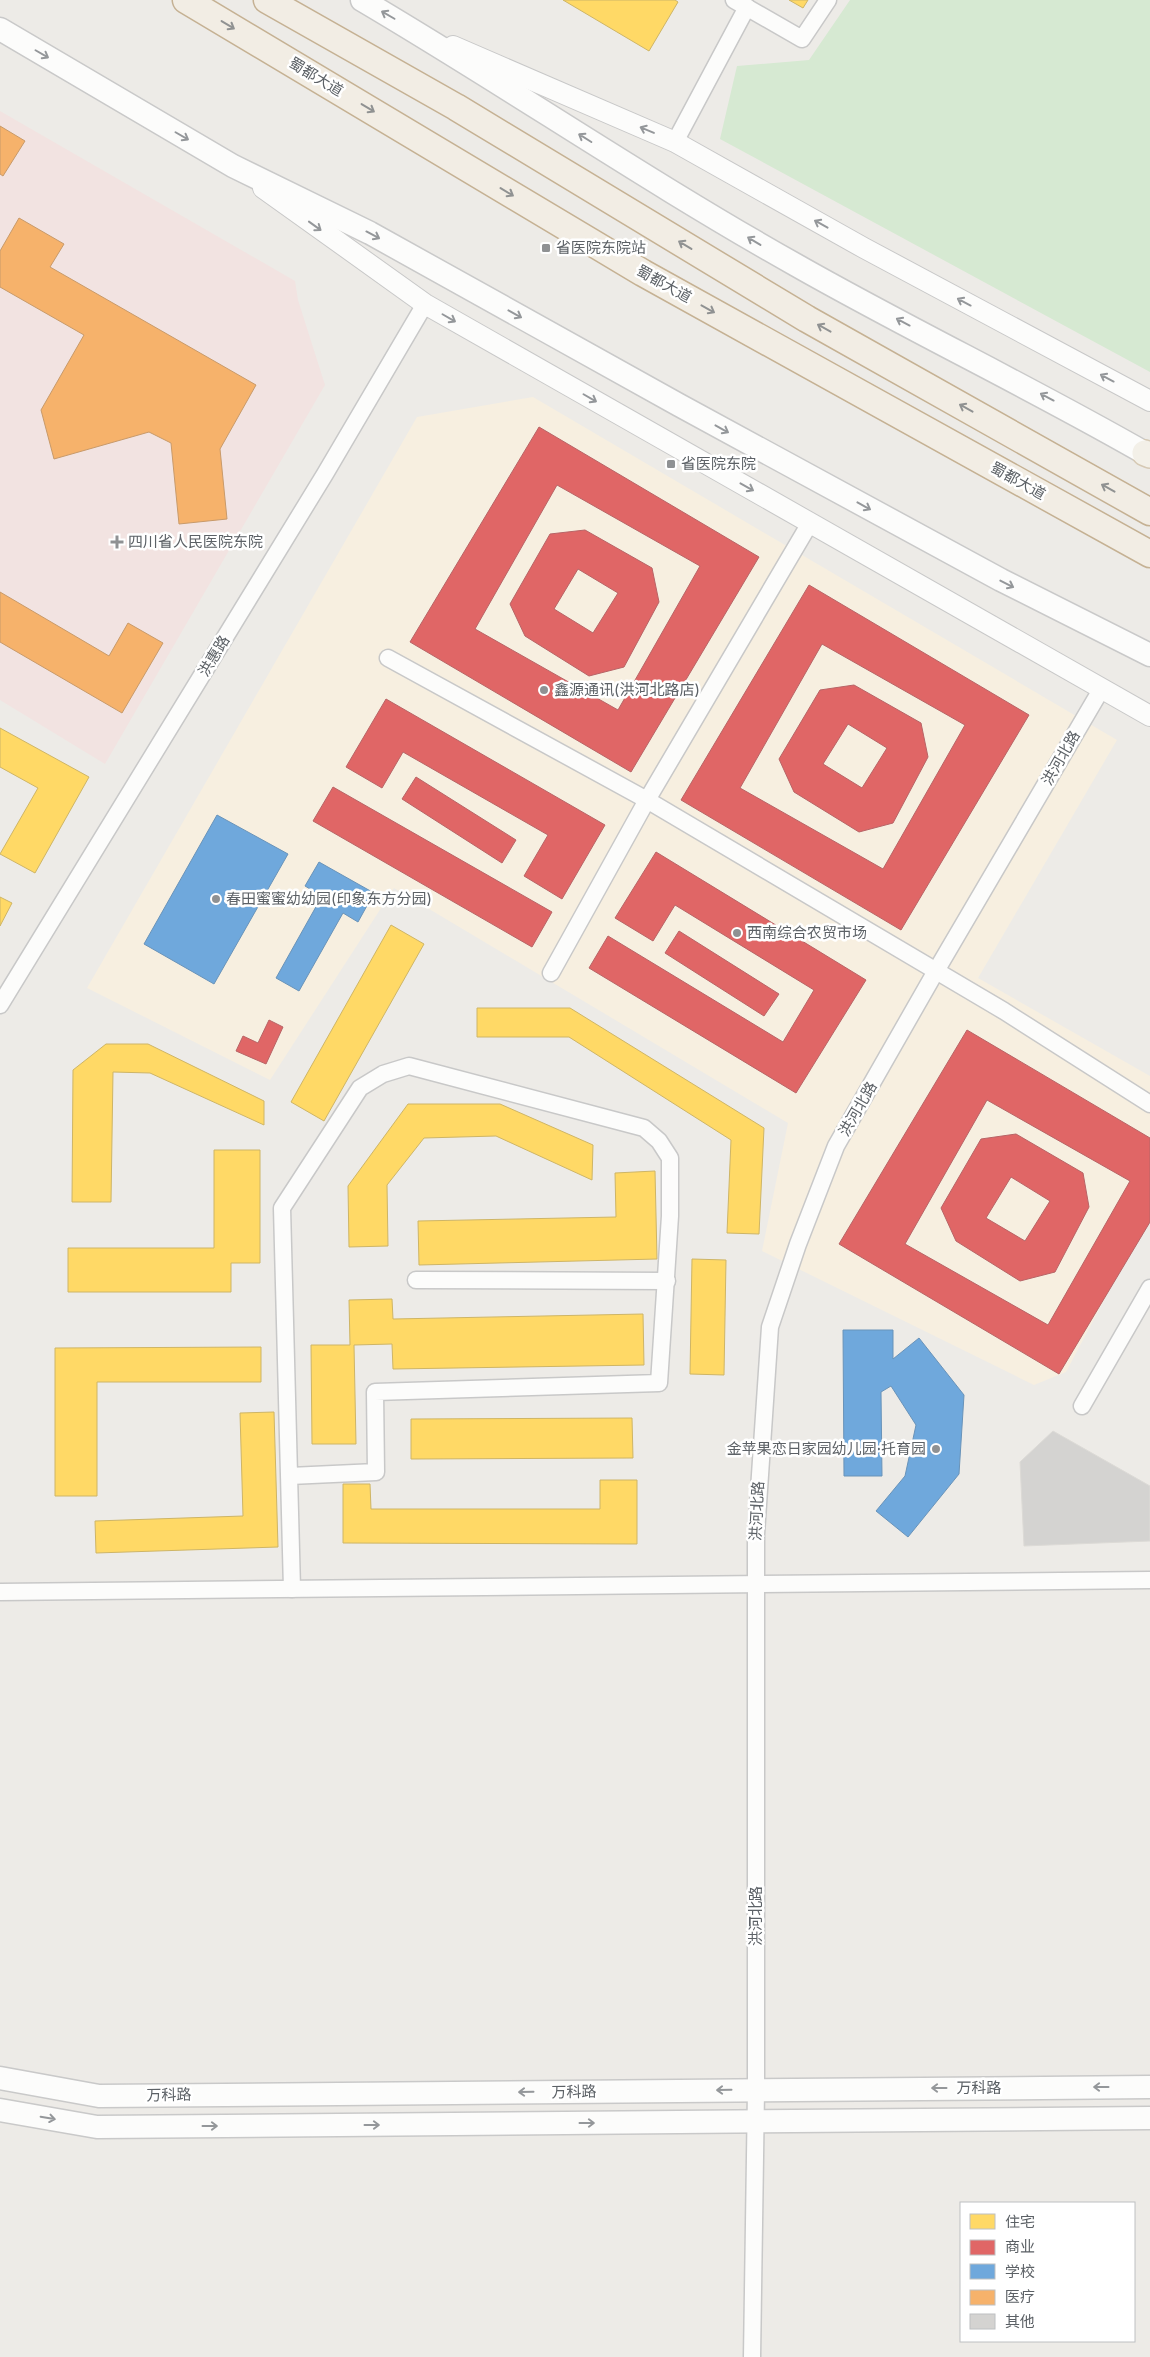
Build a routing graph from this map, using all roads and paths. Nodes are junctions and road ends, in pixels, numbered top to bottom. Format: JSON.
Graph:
{"nodes":[{"id":1,"x":186,"y":0,"type":"edge"},
{"id":2,"x":267,"y":0,"type":"edge"},
{"id":3,"x":362,"y":0,"type":"edge"},
{"id":4,"x":828,"y":0,"type":"edge"},
{"id":5,"x":741,"y":4,"type":"edge"},
{"id":6,"x":410,"y":28,"type":"junction"},
{"id":7,"x":0,"y":29,"type":"edge"},
{"id":8,"x":676,"y":142,"type":"junction"},
{"id":9,"x":234,"y":166,"type":"junction"},
{"id":10,"x":424,"y":304,"type":"junction"},
{"id":11,"x":1150,"y":402,"type":"edge"},
{"id":12,"x":1148,"y":455,"type":"edge"},
{"id":13,"x":1150,"y":512,"type":"edge"},
{"id":14,"x":810,"y":523,"type":"junction"},
{"id":15,"x":1150,"y":554,"type":"edge"},
{"id":16,"x":1150,"y":655,"type":"edge"},
{"id":17,"x":388,"y":658,"type":"dead end"},
{"id":18,"x":1102,"y":688,"type":"junction"},
{"id":19,"x":1150,"y":716,"type":"edge"},
{"id":20,"x":647,"y":800,"type":"junction"},
{"id":21,"x":936,"y":971,"type":"junction"},
{"id":22,"x":551,"y":973,"type":"dead end"},
{"id":23,"x":0,"y":1005,"type":"edge"},
{"id":24,"x":1150,"y":1104,"type":"edge"},
{"id":25,"x":416,"y":1280,"type":"dead end"},
{"id":26,"x":666,"y":1281,"type":"junction"},
{"id":27,"x":1150,"y":1288,"type":"edge"},
{"id":28,"x":1082,"y":1406,"type":"dead end"},
{"id":29,"x":290,"y":1476,"type":"junction"},
{"id":30,"x":1150,"y":1580,"type":"edge"},
{"id":31,"x":756,"y":1584,"type":"junction"},
{"id":32,"x":292,"y":1589,"type":"junction"},
{"id":33,"x":0,"y":1592,"type":"edge"},
{"id":34,"x":0,"y":2078,"type":"edge"},
{"id":35,"x":1150,"y":2086,"type":"edge"},
{"id":36,"x":756,"y":2090,"type":"junction"},
{"id":37,"x":0,"y":2110,"type":"edge"},
{"id":38,"x":1150,"y":2118,"type":"edge"},
{"id":39,"x":756,"y":2121,"type":"junction"},
{"id":40,"x":752,"y":2357,"type":"edge"}],
"edges":[{"from":1,"to":15,"type":"highway","name":"蜀都大道","one_way":true},
{"from":13,"to":2,"type":"highway","one_way":true},
{"from":6,"to":3,"type":"main road","one_way":true},
{"from":4,"to":5,"type":"street"},
{"from":5,"to":8,"type":"street"},
{"from":8,"to":6,"type":"street","one_way":true},
{"from":12,"to":6,"type":"main road","one_way":true},
{"from":7,"to":9,"type":"main road","one_way":true},
{"from":11,"to":8,"type":"street","one_way":true},
{"from":9,"to":10,"type":"street","one_way":true},
{"from":9,"to":16,"type":"main road","one_way":true},
{"from":10,"to":14,"type":"street","one_way":true},
{"from":10,"to":23,"type":"street","name":"洪惠路"},
{"from":14,"to":18,"type":"street"},
{"from":14,"to":20,"type":"street"},
{"from":17,"to":20,"type":"street"},
{"from":18,"to":19,"type":"street"},
{"from":18,"to":21,"type":"street","name":"洪河北路"},
{"from":20,"to":21,"type":"street"},
{"from":20,"to":22,"type":"street"},
{"from":21,"to":24,"type":"street"},
{"from":21,"to":31,"type":"street","name":"洪河北路"},
{"from":25,"to":26,"type":"street"},
{"from":26,"to":29,"type":"street"},
{"from":26,"to":29,"type":"street"},
{"from":27,"to":28,"type":"street"},
{"from":29,"to":32,"type":"street"},
{"from":30,"to":31,"type":"street"},
{"from":31,"to":32,"type":"street"},
{"from":31,"to":36,"type":"street","name":"洪河北路"},
{"from":32,"to":33,"type":"street"},
{"from":36,"to":34,"type":"main road","name":"万科路","one_way":true},
{"from":35,"to":36,"type":"main road","name":"万科路","one_way":true},
{"from":36,"to":39,"type":"street","name":"洪河北路"},
{"from":37,"to":39,"type":"main road","name":"万科路","one_way":true},
{"from":38,"to":39,"type":"main road","name":"万科路"},
{"from":39,"to":40,"type":"street","name":"洪河北路"}]}
